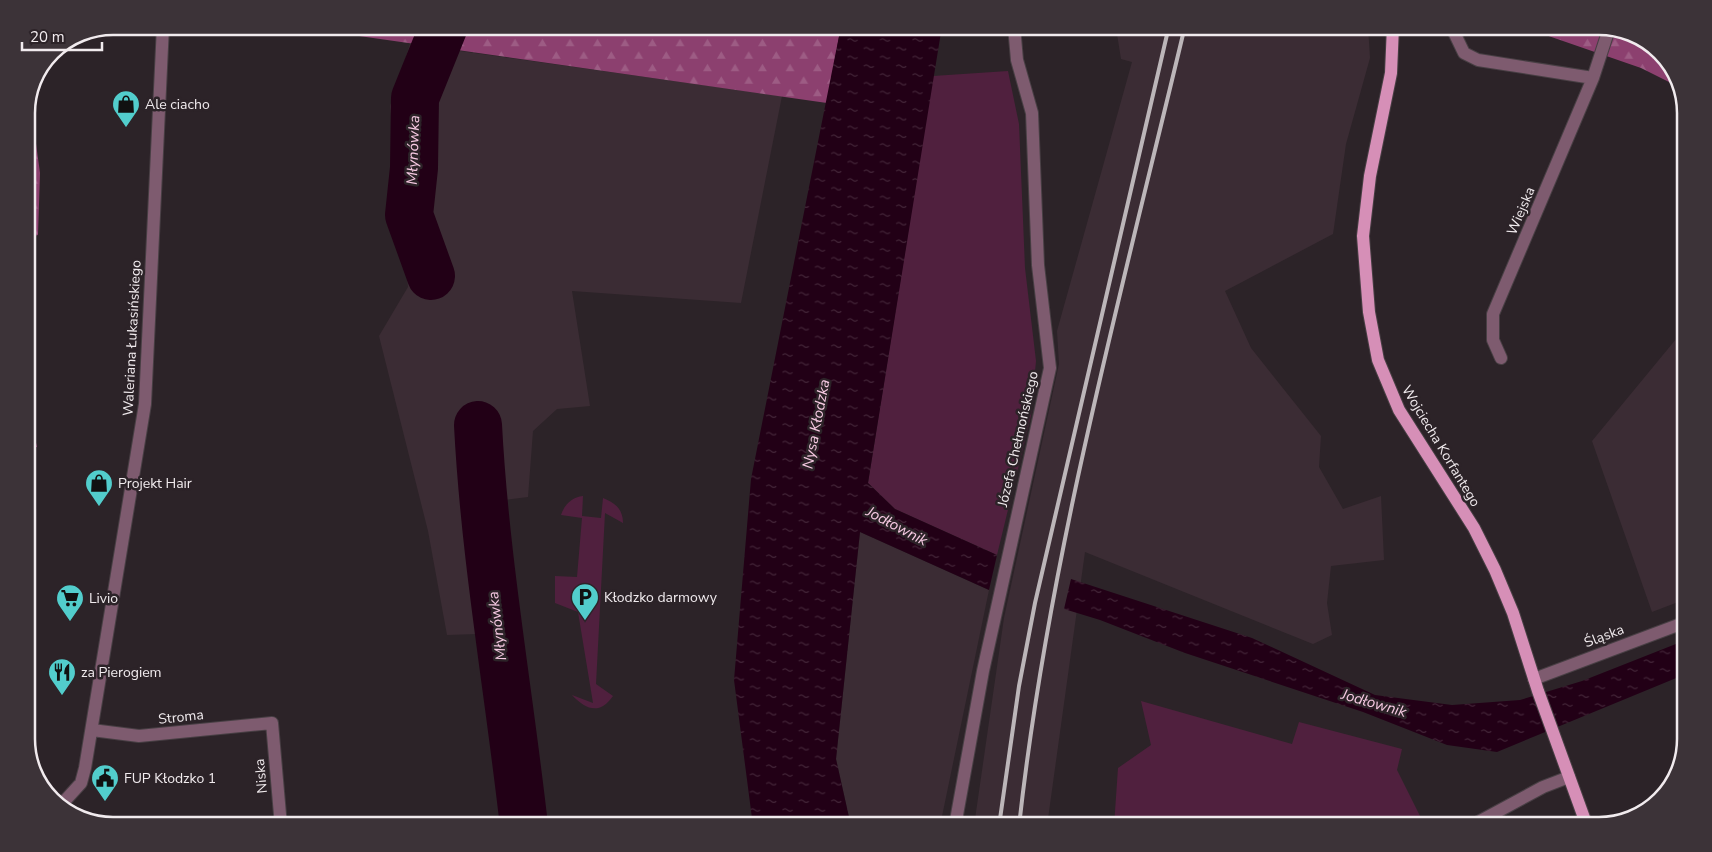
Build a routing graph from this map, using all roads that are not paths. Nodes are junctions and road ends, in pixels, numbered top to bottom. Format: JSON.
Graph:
{"nodes":[{"id":1,"x":163,"y":35,"type":"edge"},
{"id":2,"x":1015,"y":35,"type":"edge"},
{"id":3,"x":1393,"y":35,"type":"edge"},
{"id":4,"x":1455,"y":35,"type":"edge"},
{"id":5,"x":1607,"y":36,"type":"edge"},
{"id":6,"x":1593,"y":78,"type":"junction"},
{"id":7,"x":1501,"y":358,"type":"dead end"},
{"id":8,"x":1677,"y":626,"type":"edge"},
{"id":9,"x":1536,"y":685,"type":"junction"},
{"id":10,"x":272,"y":724,"type":"joint"},
{"id":11,"x":92,"y":730,"type":"junction"},
{"id":12,"x":1568,"y":777,"type":"junction"},
{"id":13,"x":73,"y":793,"type":"junction"},
{"id":14,"x":65,"y":800,"type":"edge"},
{"id":15,"x":71,"y":804,"type":"edge"},
{"id":16,"x":280,"y":817,"type":"edge"},
{"id":17,"x":957,"y":817,"type":"edge"},
{"id":18,"x":1488,"y":817,"type":"edge"},
{"id":19,"x":1583,"y":817,"type":"edge"}],
"edges":[{"from":1,"to":11,"type":"street","name":"Waleriana Łukasińskiego"},
{"from":2,"to":17,"type":"street","name":"Józefa Chełmońskiego"},
{"from":3,"to":9,"type":"main road","name":"Wojciecha Korfantego"},
{"from":4,"to":6,"type":"street"},
{"from":5,"to":6,"type":"street","name":"Wiejska"},
{"from":6,"to":7,"type":"street","name":"Wiejska"},
{"from":8,"to":9,"type":"street","name":"Śląska"},
{"from":9,"to":12,"type":"main road","name":"Wojciecha Korfantego"},
{"from":10,"to":11,"type":"street","name":"Stroma"},
{"from":10,"to":16,"type":"street","name":"Niska"},
{"from":11,"to":13,"type":"street","name":"Waleriana Łukasińskiego"},
{"from":12,"to":18,"type":"street"},
{"from":12,"to":19,"type":"main road","name":"Wojciecha Korfantego"},
{"from":13,"to":14,"type":"street"},
{"from":13,"to":15,"type":"street"}]}
